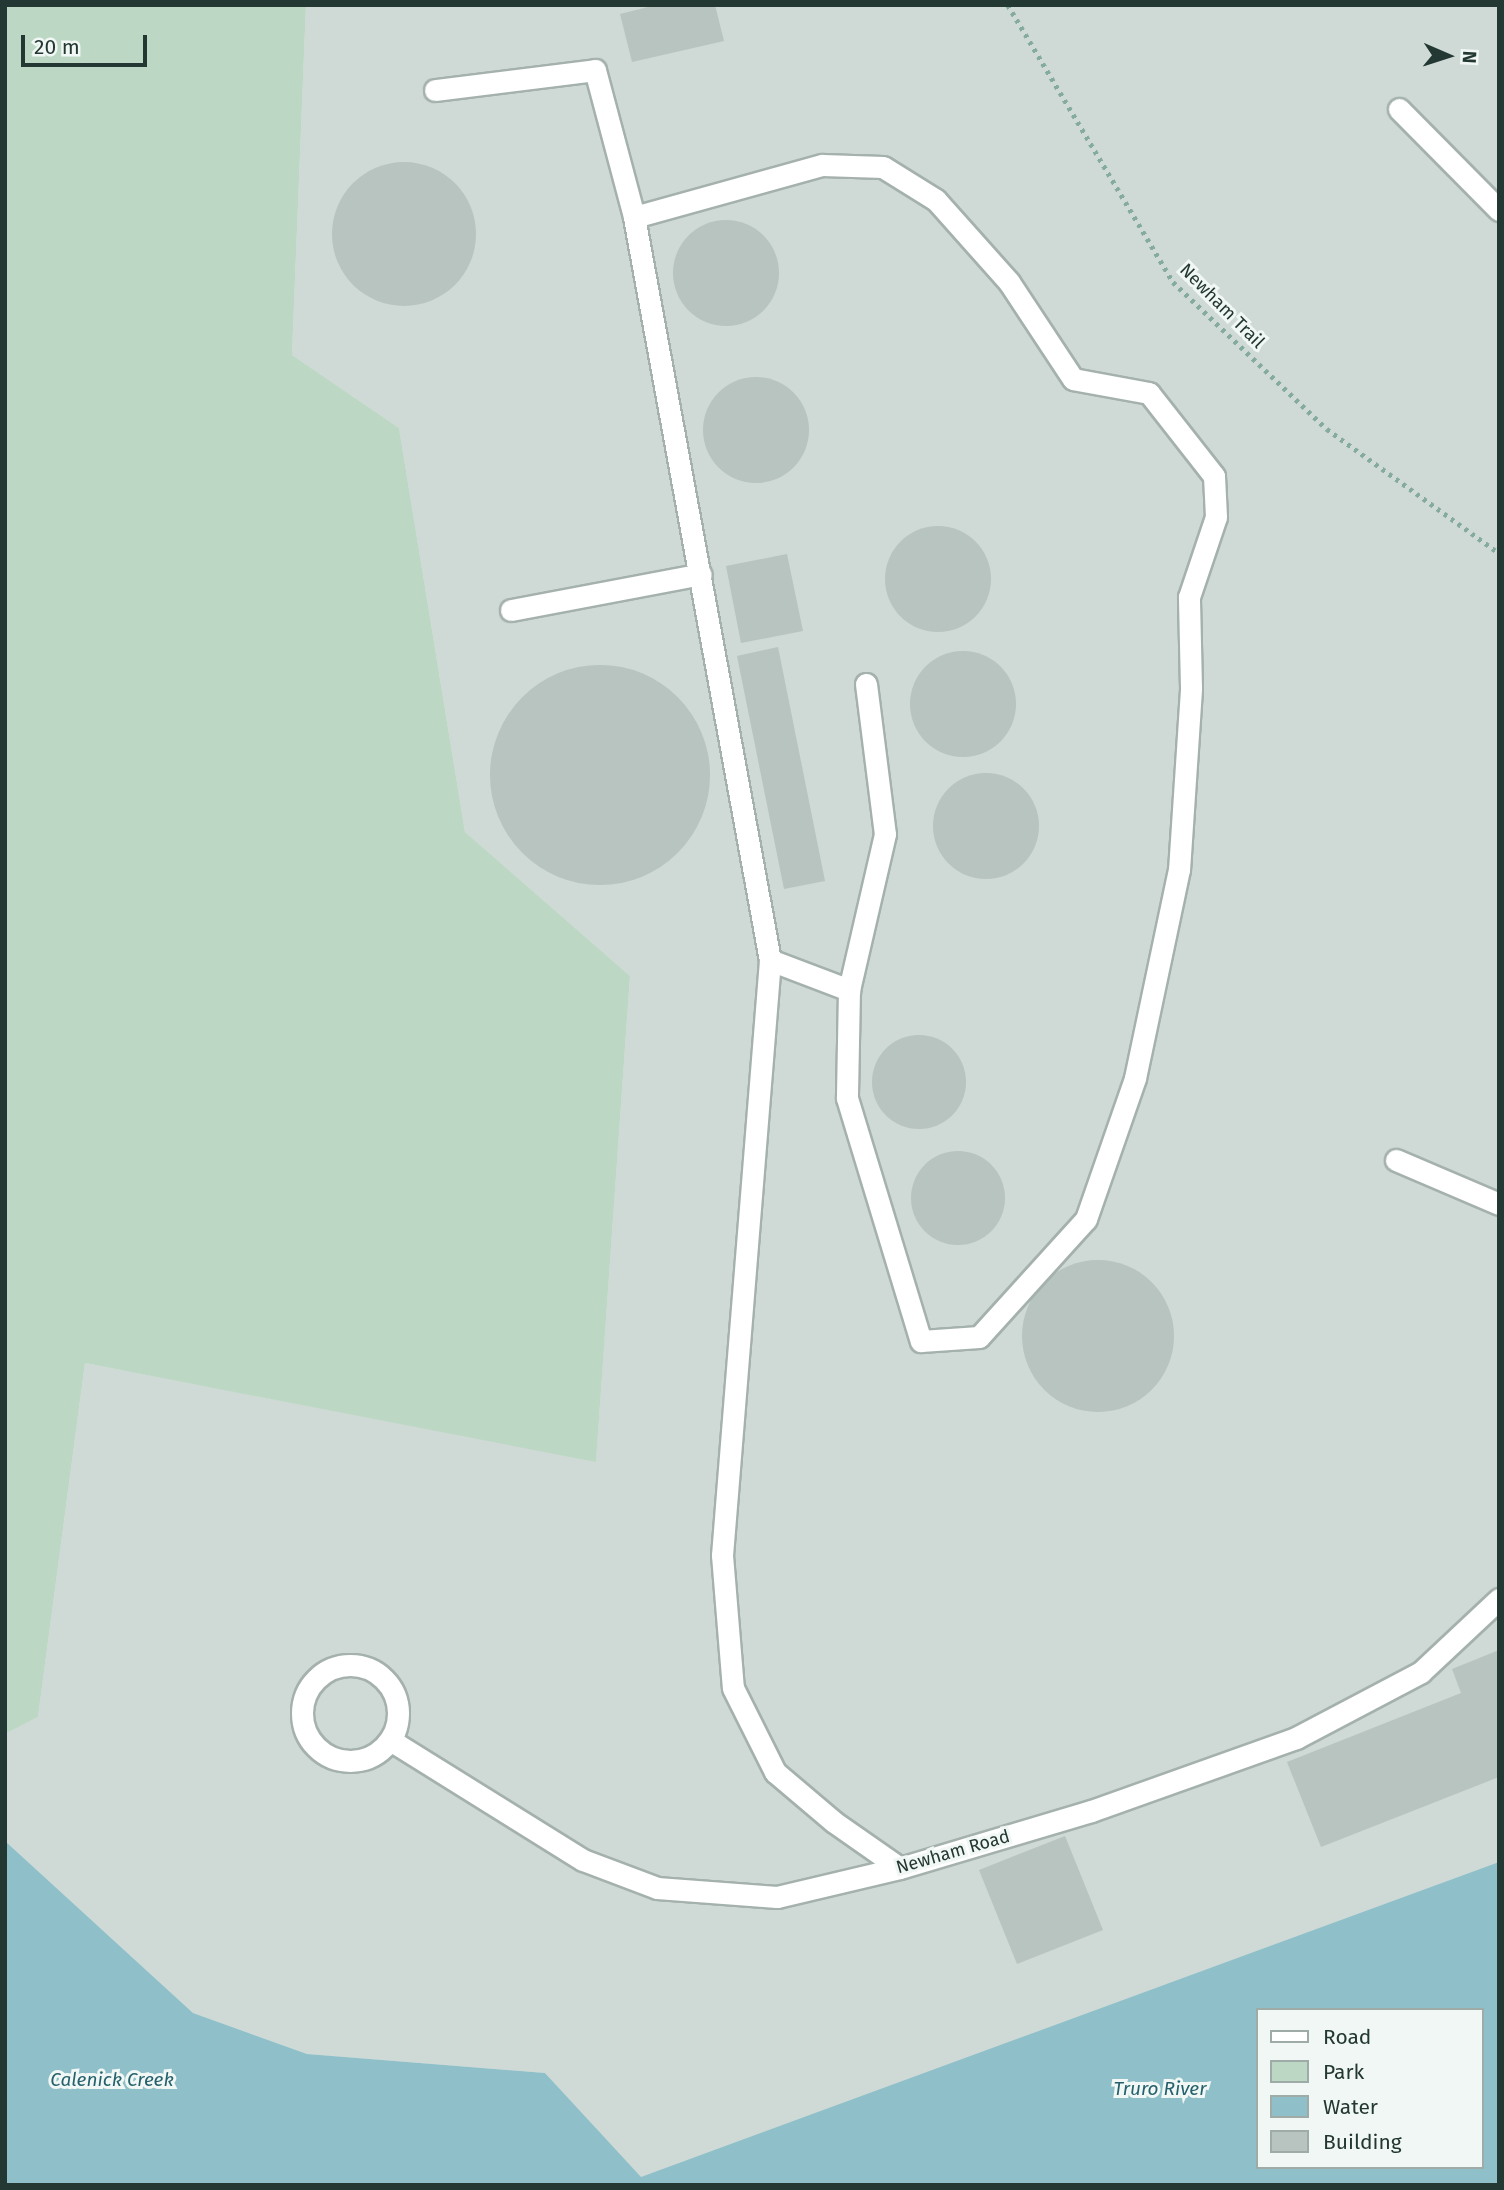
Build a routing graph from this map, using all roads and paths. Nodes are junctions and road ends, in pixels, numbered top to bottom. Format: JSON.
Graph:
{"nodes":[{"id":1,"x":1008,"y":5,"type":"edge"},
{"id":2,"x":435,"y":90,"type":"dead end"},
{"id":3,"x":1399,"y":108,"type":"dead end"},
{"id":4,"x":1499,"y":209,"type":"edge"},
{"id":5,"x":634,"y":217,"type":"junction"},
{"id":6,"x":1499,"y":553,"type":"edge"},
{"id":7,"x":701,"y":574,"type":"junction"},
{"id":8,"x":511,"y":610,"type":"dead end"},
{"id":9,"x":866,"y":684,"type":"dead end"},
{"id":10,"x":770,"y":960,"type":"junction"},
{"id":11,"x":849,"y":990,"type":"junction"},
{"id":12,"x":1396,"y":1160,"type":"dead end"},
{"id":13,"x":1499,"y":1204,"type":"edge"},
{"id":14,"x":1499,"y":1599,"type":"edge"},
{"id":15,"x":390,"y":1740,"type":"junction"},
{"id":16,"x":900,"y":1868,"type":"junction"}],
"edges":[{"from":1,"to":6,"type":"path","name":"Newham Trail"},
{"from":2,"to":5,"type":"street"},
{"from":3,"to":4,"type":"street"},
{"from":5,"to":7,"type":"street"},
{"from":5,"to":11,"type":"street"},
{"from":7,"to":8,"type":"street"},
{"from":7,"to":10,"type":"street"},
{"from":9,"to":11,"type":"street"},
{"from":10,"to":11,"type":"street"},
{"from":10,"to":16,"type":"street"},
{"from":12,"to":13,"type":"street"},
{"from":14,"to":16,"type":"street","name":"Newham Road"},
{"from":15,"to":15,"type":"street"},
{"from":15,"to":16,"type":"street","name":"Newham Road"}]}
